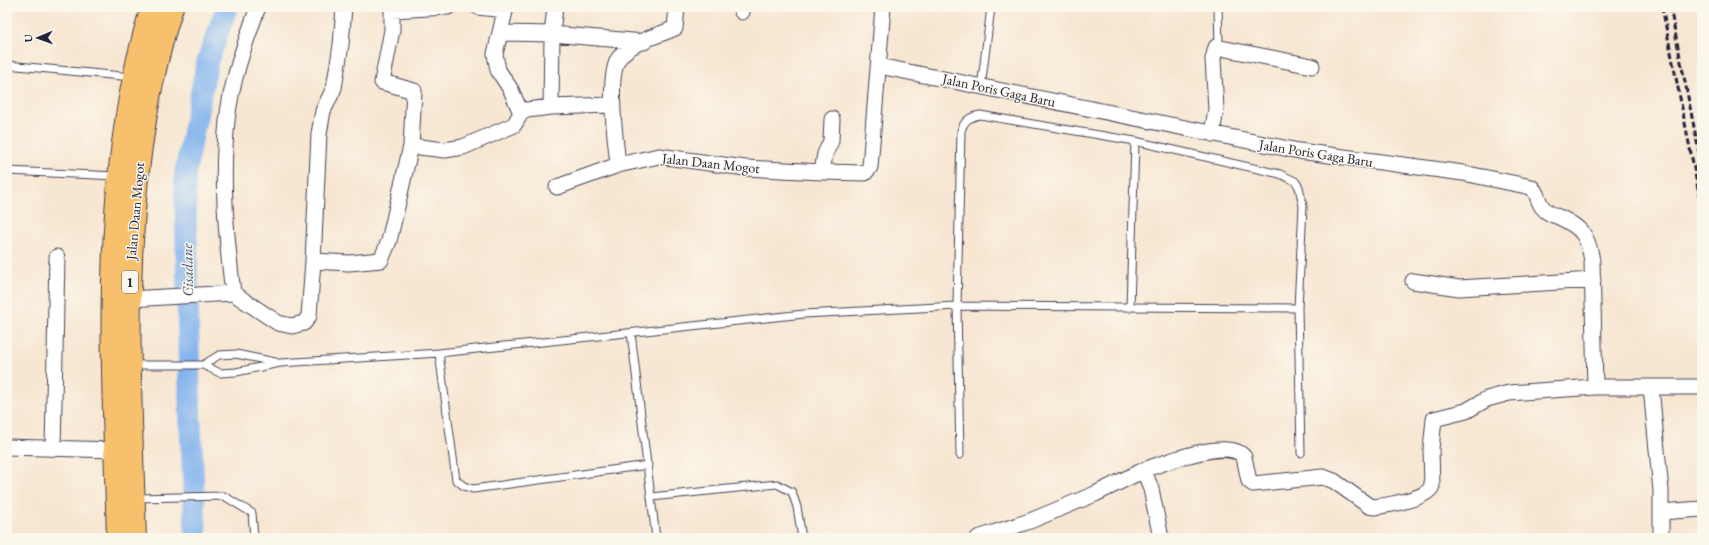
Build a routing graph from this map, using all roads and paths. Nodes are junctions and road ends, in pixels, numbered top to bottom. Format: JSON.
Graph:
{"nodes":[{"id":1,"x":172,"y":7,"type":"edge"},
{"id":2,"x":258,"y":7,"type":"edge"},
{"id":3,"x":344,"y":7,"type":"edge"},
{"id":4,"x":448,"y":7,"type":"edge"},
{"id":5,"x":478,"y":7,"type":"edge"},
{"id":6,"x":555,"y":7,"type":"edge"},
{"id":7,"x":677,"y":7,"type":"edge"},
{"id":8,"x":883,"y":7,"type":"edge"},
{"id":9,"x":991,"y":7,"type":"edge"},
{"id":10,"x":1218,"y":7,"type":"edge"},
{"id":11,"x":392,"y":8,"type":"edge"},
{"id":12,"x":505,"y":8,"type":"edge"},
{"id":13,"x":154,"y":20,"type":"edge"},
{"id":14,"x":500,"y":33,"type":"junction"},
{"id":15,"x":552,"y":34,"type":"junction"},
{"id":16,"x":644,"y":42,"type":"junction"},
{"id":17,"x":1219,"y":46,"type":"junction"},
{"id":18,"x":7,"y":65,"type":"edge"},
{"id":19,"x":879,"y":66,"type":"junction"},
{"id":20,"x":1312,"y":66,"type":"dead end"},
{"id":21,"x":134,"y":77,"type":"junction"},
{"id":22,"x":981,"y":88,"type":"junction"},
{"id":23,"x":612,"y":105,"type":"junction"},
{"id":24,"x":551,"y":107,"type":"junction"},
{"id":25,"x":521,"y":113,"type":"junction"},
{"id":26,"x":832,"y":119,"type":"dead end"},
{"id":27,"x":1212,"y":134,"type":"junction"},
{"id":28,"x":1135,"y":141,"type":"junction"},
{"id":29,"x":410,"y":146,"type":"junction"},
{"id":30,"x":618,"y":165,"type":"junction"},
{"id":31,"x":7,"y":171,"type":"edge"},
{"id":32,"x":822,"y":172,"type":"junction"},
{"id":33,"x":120,"y":176,"type":"junction"},
{"id":34,"x":557,"y":187,"type":"dead end"},
{"id":35,"x":57,"y":257,"type":"dead end"},
{"id":36,"x":313,"y":261,"type":"junction"},
{"id":37,"x":1593,"y":280,"type":"junction"},
{"id":38,"x":1413,"y":281,"type":"dead end"},
{"id":39,"x":227,"y":294,"type":"junction"},
{"id":40,"x":137,"y":299,"type":"junction"},
{"id":41,"x":957,"y":306,"type":"junction"},
{"id":42,"x":1130,"y":308,"type":"junction"},
{"id":43,"x":1298,"y":308,"type":"junction"},
{"id":44,"x":631,"y":333,"type":"junction"},
{"id":45,"x":439,"y":353,"type":"junction"},
{"id":46,"x":280,"y":363,"type":"junction"},
{"id":47,"x":204,"y":364,"type":"junction"},
{"id":48,"x":137,"y":365,"type":"junction"},
{"id":49,"x":1595,"y":387,"type":"junction"},
{"id":50,"x":1702,"y":387,"type":"edge"},
{"id":51,"x":1651,"y":388,"type":"junction"},
{"id":52,"x":7,"y":447,"type":"edge"},
{"id":53,"x":53,"y":448,"type":"junction"},
{"id":54,"x":115,"y":450,"type":"junction"},
{"id":55,"x":1301,"y":453,"type":"dead end"},
{"id":56,"x":960,"y":455,"type":"dead end"},
{"id":57,"x":648,"y":465,"type":"junction"},
{"id":58,"x":1144,"y":470,"type":"junction"},
{"id":59,"x":651,"y":497,"type":"junction"},
{"id":60,"x":134,"y":498,"type":"junction"},
{"id":61,"x":1702,"y":509,"type":"edge"},
{"id":62,"x":1661,"y":512,"type":"junction"},
{"id":63,"x":118,"y":538,"type":"edge"},
{"id":64,"x":135,"y":538,"type":"edge"},
{"id":65,"x":254,"y":538,"type":"edge"},
{"id":66,"x":656,"y":538,"type":"edge"},
{"id":67,"x":802,"y":538,"type":"edge"},
{"id":68,"x":978,"y":538,"type":"edge"},
{"id":69,"x":1161,"y":538,"type":"edge"},
{"id":70,"x":1661,"y":538,"type":"edge"}],
"edges":[{"from":1,"to":13,"type":"highway","name":"Jalan Daan Mogot","number":"1"},
{"from":2,"to":39,"type":"street"},
{"from":3,"to":36,"type":"street"},
{"from":4,"to":11,"type":"street"},
{"from":5,"to":12,"type":"street"},
{"from":6,"to":15,"type":"street"},
{"from":7,"to":16,"type":"street"},
{"from":8,"to":19,"type":"street"},
{"from":9,"to":22,"type":"lane"},
{"from":10,"to":17,"type":"lane"},
{"from":11,"to":29,"type":"street"},
{"from":12,"to":14,"type":"street"},
{"from":13,"to":21,"type":"highway","name":"Jalan Daan Mogot","number":"1"},
{"from":13,"to":40,"type":"highway","name":"Jalan Daan Mogot","number":"1"},
{"from":14,"to":15,"type":"street"},
{"from":14,"to":25,"type":"street"},
{"from":15,"to":16,"type":"street"},
{"from":15,"to":24,"type":"street"},
{"from":16,"to":23,"type":"street"},
{"from":17,"to":20,"type":"street"},
{"from":17,"to":27,"type":"street"},
{"from":18,"to":21,"type":"lane"},
{"from":19,"to":22,"type":"street","name":"Jalan Poris Gaga Baru"},
{"from":19,"to":32,"type":"street","name":"Jalan Daan Mogot"},
{"from":21,"to":33,"type":"highway","name":"Jalan Daan Mogot","number":"1"},
{"from":22,"to":27,"type":"street","name":"Jalan Poris Gaga Baru"},
{"from":23,"to":24,"type":"street"},
{"from":23,"to":30,"type":"street"},
{"from":24,"to":25,"type":"street"},
{"from":25,"to":29,"type":"street"},
{"from":26,"to":32,"type":"street"},
{"from":27,"to":37,"type":"street","name":"Jalan Poris Gaga Baru"},
{"from":28,"to":41,"type":"lane"},
{"from":28,"to":42,"type":"lane"},
{"from":28,"to":43,"type":"lane"},
{"from":29,"to":36,"type":"street"},
{"from":30,"to":32,"type":"street","name":"Jalan Daan Mogot"},
{"from":30,"to":34,"type":"street","name":"Jalan Daan Mogot"},
{"from":31,"to":33,"type":"lane"},
{"from":33,"to":54,"type":"highway","name":"Jalan Daan Mogot","number":"1"},
{"from":35,"to":53,"type":"street"},
{"from":36,"to":39,"type":"street"},
{"from":37,"to":38,"type":"street"},
{"from":37,"to":49,"type":"street","name":"Jalan Poris Gaga Baru"},
{"from":39,"to":40,"type":"street"},
{"from":40,"to":48,"type":"highway","name":"Jalan Daan Mogot","number":"1"},
{"from":41,"to":42,"type":"lane"},
{"from":41,"to":44,"type":"lane"},
{"from":41,"to":56,"type":"lane"},
{"from":42,"to":43,"type":"lane"},
{"from":43,"to":55,"type":"lane"},
{"from":44,"to":45,"type":"lane"},
{"from":44,"to":57,"type":"lane"},
{"from":45,"to":46,"type":"lane"},
{"from":45,"to":57,"type":"lane"},
{"from":46,"to":47,"type":"lane"},
{"from":46,"to":47,"type":"lane"},
{"from":47,"to":48,"type":"lane"},
{"from":48,"to":60,"type":"highway","name":"Jalan Daan Mogot","number":"1"},
{"from":49,"to":51,"type":"street"},
{"from":49,"to":58,"type":"street"},
{"from":50,"to":51,"type":"street"},
{"from":51,"to":62,"type":"street"},
{"from":52,"to":53,"type":"street"},
{"from":53,"to":54,"type":"street"},
{"from":54,"to":63,"type":"highway","name":"Jalan Daan Mogot","number":"1"},
{"from":57,"to":59,"type":"lane"},
{"from":58,"to":68,"type":"street"},
{"from":58,"to":69,"type":"street"},
{"from":59,"to":66,"type":"lane"},
{"from":59,"to":67,"type":"lane"},
{"from":60,"to":64,"type":"highway","name":"Jalan Daan Mogot","number":"1"},
{"from":60,"to":65,"type":"lane"},
{"from":61,"to":62,"type":"street"},
{"from":62,"to":70,"type":"street"}]}
